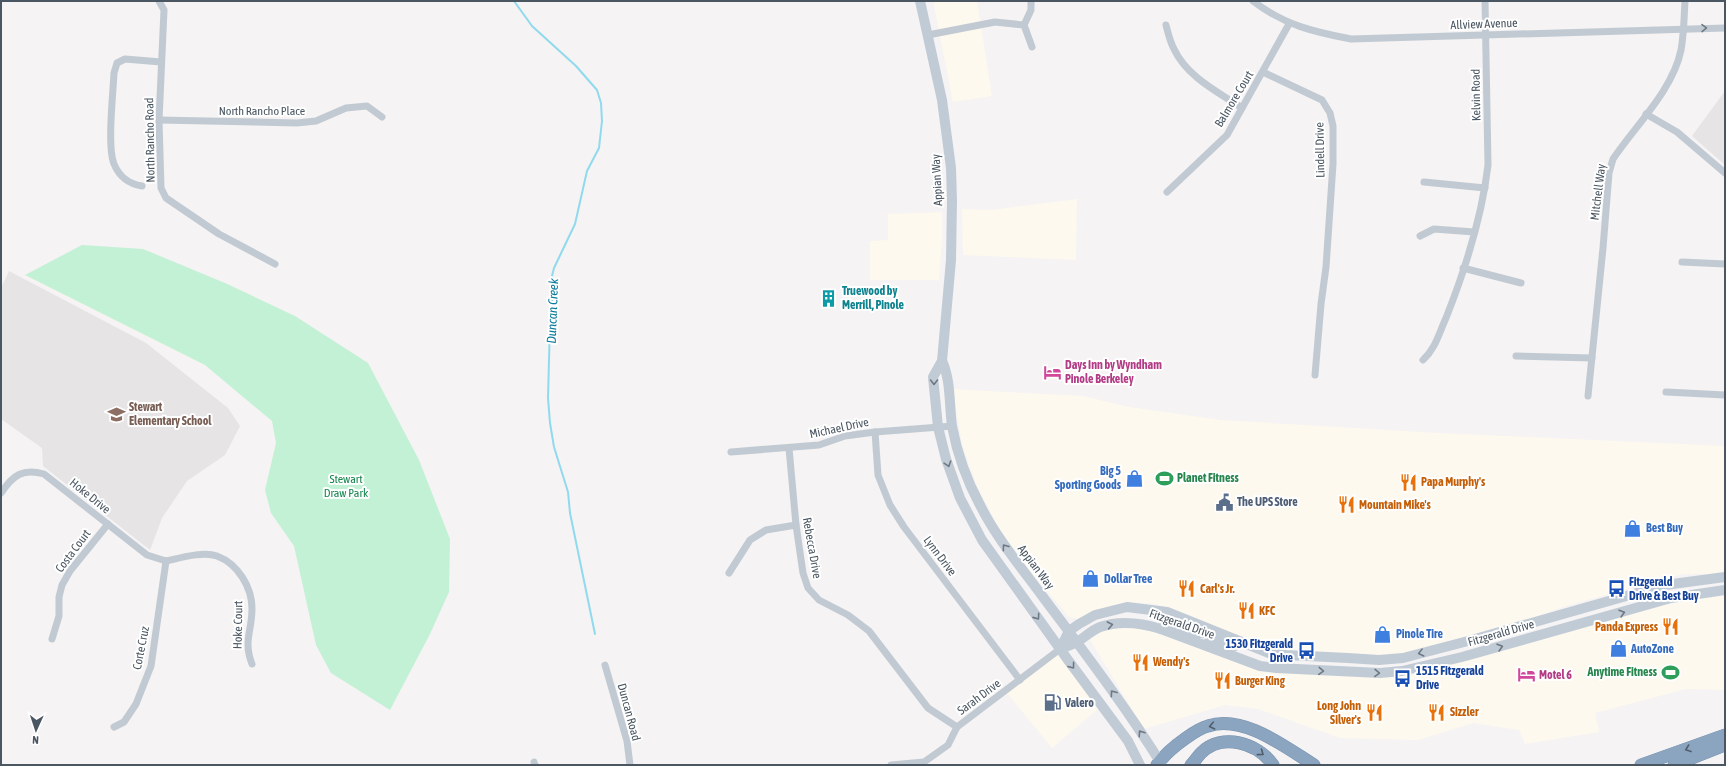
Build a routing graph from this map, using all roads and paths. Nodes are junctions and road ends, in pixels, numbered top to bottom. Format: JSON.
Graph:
{"nodes":[{"id":1,"x":158,"y":1,"type":"edge"},
{"id":2,"x":920,"y":1,"type":"edge"},
{"id":3,"x":1031,"y":1,"type":"edge"},
{"id":4,"x":1253,"y":1,"type":"edge"},
{"id":5,"x":1485,"y":1,"type":"edge"},
{"id":6,"x":1685,"y":1,"type":"edge"},
{"id":7,"x":1289,"y":24,"type":"junction"},
{"id":8,"x":1024,"y":25,"type":"junction"},
{"id":9,"x":1166,"y":25,"type":"dead end"},
{"id":10,"x":1725,"y":28,"type":"edge"},
{"id":11,"x":1683,"y":29,"type":"junction"},
{"id":12,"x":928,"y":35,"type":"junction"},
{"id":13,"x":1485,"y":35,"type":"junction"},
{"id":14,"x":1032,"y":47,"type":"dead end"},
{"id":15,"x":161,"y":62,"type":"junction"},
{"id":16,"x":1263,"y":72,"type":"junction"},
{"id":17,"x":1242,"y":108,"type":"junction"},
{"id":18,"x":1646,"y":114,"type":"junction"},
{"id":19,"x":382,"y":117,"type":"dead end"},
{"id":20,"x":159,"y":120,"type":"junction"},
{"id":21,"x":1725,"y":173,"type":"edge"},
{"id":22,"x":1424,"y":182,"type":"dead end"},
{"id":23,"x":142,"y":186,"type":"dead end"},
{"id":24,"x":1485,"y":188,"type":"junction"},
{"id":25,"x":1167,"y":192,"type":"dead end"},
{"id":26,"x":1474,"y":232,"type":"junction"},
{"id":27,"x":1420,"y":236,"type":"dead end"},
{"id":28,"x":1682,"y":262,"type":"dead end"},
{"id":29,"x":275,"y":264,"type":"dead end"},
{"id":30,"x":1725,"y":264,"type":"edge"},
{"id":31,"x":1463,"y":268,"type":"junction"},
{"id":32,"x":1522,"y":283,"type":"dead end"},
{"id":33,"x":1516,"y":356,"type":"dead end"},
{"id":34,"x":1592,"y":358,"type":"junction"},
{"id":35,"x":1423,"y":360,"type":"dead end"},
{"id":36,"x":942,"y":361,"type":"junction"},
{"id":37,"x":1315,"y":375,"type":"dead end"},
{"id":38,"x":1666,"y":392,"type":"dead end"},
{"id":39,"x":1725,"y":395,"type":"edge"},
{"id":40,"x":1588,"y":396,"type":"dead end"},
{"id":41,"x":953,"y":426,"type":"junction"},
{"id":42,"x":938,"y":427,"type":"junction"},
{"id":43,"x":875,"y":432,"type":"junction"},
{"id":44,"x":789,"y":448,"type":"junction"},
{"id":45,"x":730,"y":452,"type":"dead end"},
{"id":46,"x":1,"y":493,"type":"edge"},
{"id":47,"x":108,"y":524,"type":"junction"},
{"id":48,"x":796,"y":525,"type":"junction"},
{"id":49,"x":166,"y":561,"type":"junction"},
{"id":50,"x":729,"y":573,"type":"dead end"},
{"id":51,"x":1725,"y":577,"type":"edge"},
{"id":52,"x":1725,"y":590,"type":"edge"},
{"id":53,"x":1161,"y":629,"type":"junction"},
{"id":54,"x":1069,"y":632,"type":"junction"},
{"id":55,"x":1215,"y":632,"type":"junction"},
{"id":56,"x":52,"y":639,"type":"dead end"},
{"id":57,"x":1076,"y":642,"type":"junction"},
{"id":58,"x":1205,"y":645,"type":"junction"},
{"id":59,"x":1255,"y":648,"type":"junction"},
{"id":60,"x":1060,"y":649,"type":"junction"},
{"id":61,"x":252,"y":664,"type":"dead end"},
{"id":62,"x":604,"y":665,"type":"dead end"},
{"id":63,"x":1020,"y":680,"type":"junction"},
{"id":64,"x":114,"y":727,"type":"dead end"},
{"id":65,"x":957,"y":727,"type":"junction"},
{"id":66,"x":1725,"y":736,"type":"edge"},
{"id":67,"x":1725,"y":745,"type":"edge"},
{"id":68,"x":1160,"y":764,"type":"edge"},
{"id":69,"x":630,"y":765,"type":"edge"},
{"id":70,"x":891,"y":765,"type":"edge"},
{"id":71,"x":1140,"y":765,"type":"edge"},
{"id":72,"x":1191,"y":765,"type":"edge"},
{"id":73,"x":1273,"y":765,"type":"edge"},
{"id":74,"x":1314,"y":765,"type":"edge"},
{"id":75,"x":1641,"y":765,"type":"edge"},
{"id":76,"x":1674,"y":765,"type":"edge"}],
"edges":[{"from":1,"to":15,"type":"street","name":"North Rancho Road"},
{"from":2,"to":12,"type":"main road","name":"Appian Way"},
{"from":3,"to":8,"type":"street"},
{"from":4,"to":7,"type":"street","name":"Allview Avenue"},
{"from":5,"to":13,"type":"street","name":"Kelvin Road"},
{"from":6,"to":11,"type":"street","name":"Mitchell Way"},
{"from":7,"to":13,"type":"street","name":"Allview Avenue"},
{"from":7,"to":16,"type":"street","name":"Balmore Court"},
{"from":8,"to":12,"type":"street"},
{"from":8,"to":14,"type":"street"},
{"from":9,"to":17,"type":"street"},
{"from":11,"to":10,"type":"street","name":"Allview Avenue","one_way":true},
{"from":11,"to":13,"type":"street","name":"Allview Avenue"},
{"from":11,"to":18,"type":"street","name":"Mitchell Way"},
{"from":12,"to":36,"type":"main road","name":"Appian Way"},
{"from":13,"to":24,"type":"street","name":"Kelvin Road"},
{"from":15,"to":20,"type":"street","name":"North Rancho Road"},
{"from":15,"to":23,"type":"street"},
{"from":16,"to":17,"type":"street","name":"Balmore Court"},
{"from":16,"to":37,"type":"street","name":"Lindell Drive"},
{"from":17,"to":25,"type":"street","name":"Balmore Court"},
{"from":18,"to":21,"type":"street"},
{"from":18,"to":34,"type":"street","name":"Mitchell Way"},
{"from":19,"to":20,"type":"street","name":"North Rancho Place"},
{"from":20,"to":29,"type":"street","name":"North Rancho Road"},
{"from":22,"to":24,"type":"street"},
{"from":24,"to":26,"type":"street","name":"Kelvin Road"},
{"from":26,"to":27,"type":"street"},
{"from":26,"to":31,"type":"street","name":"Kelvin Road"},
{"from":28,"to":30,"type":"street"},
{"from":31,"to":32,"type":"street"},
{"from":31,"to":35,"type":"street","name":"Kelvin Road"},
{"from":33,"to":34,"type":"street"},
{"from":34,"to":40,"type":"street","name":"Mitchell Way"},
{"from":36,"to":41,"type":"main road","name":"Appian Way"},
{"from":36,"to":42,"type":"main road","name":"Appian Way","one_way":true},
{"from":38,"to":39,"type":"street"},
{"from":41,"to":42,"type":"street","name":"Michael Drive"},
{"from":54,"to":41,"type":"main road","name":"Appian Way","one_way":true},
{"from":42,"to":43,"type":"street","name":"Michael Drive"},
{"from":42,"to":60,"type":"main road","name":"Appian Way","one_way":true},
{"from":43,"to":44,"type":"street","name":"Michael Drive"},
{"from":43,"to":63,"type":"street","name":"Lynn Drive"},
{"from":44,"to":45,"type":"street","name":"Michael Drive"},
{"from":44,"to":48,"type":"street","name":"Rebecca Drive"},
{"from":46,"to":47,"type":"street","name":"Hoke Drive"},
{"from":47,"to":49,"type":"street","name":"Hoke Drive"},
{"from":47,"to":56,"type":"street","name":"Costa Court"},
{"from":48,"to":50,"type":"street"},
{"from":48,"to":65,"type":"street","name":"Rebecca Drive"},
{"from":49,"to":61,"type":"street","name":"Hoke Court"},
{"from":49,"to":64,"type":"street","name":"Corte Cruz"},
{"from":51,"to":59,"type":"main road","name":"Fitzgerald Drive","one_way":true},
{"from":58,"to":52,"type":"main road","name":"Fitzgerald Drive","one_way":true},
{"from":53,"to":55,"type":"main road"},
{"from":57,"to":53,"type":"main road","name":"Fitzgerald Drive","one_way":true},
{"from":53,"to":58,"type":"main road","name":"Fitzgerald Drive"},
{"from":54,"to":55,"type":"main road","name":"Fitzgerald Drive"},
{"from":54,"to":57,"type":"main road","name":"Appian Way"},
{"from":54,"to":60,"type":"main road","name":"Fitzgerald Drive"},
{"from":55,"to":59,"type":"main road","name":"Fitzgerald Drive"},
{"from":57,"to":60,"type":"main road","name":"Fitzgerald Drive"},
{"from":68,"to":57,"type":"main road","name":"Appian Way","one_way":true},
{"from":58,"to":59,"type":"main road"},
{"from":60,"to":63,"type":"street","name":"Sarah Drive"},
{"from":60,"to":71,"type":"main road","name":"Appian Way","one_way":true},
{"from":62,"to":69,"type":"street","name":"Duncan Road"},
{"from":63,"to":65,"type":"street","name":"Sarah Drive"},
{"from":65,"to":70,"type":"street","name":"Sarah Drive"},
{"from":66,"to":75,"type":"highway","one_way":true},
{"from":67,"to":76,"type":"highway"},
{"from":74,"to":68,"type":"highway","one_way":true},
{"from":72,"to":73,"type":"highway","one_way":true}]}
